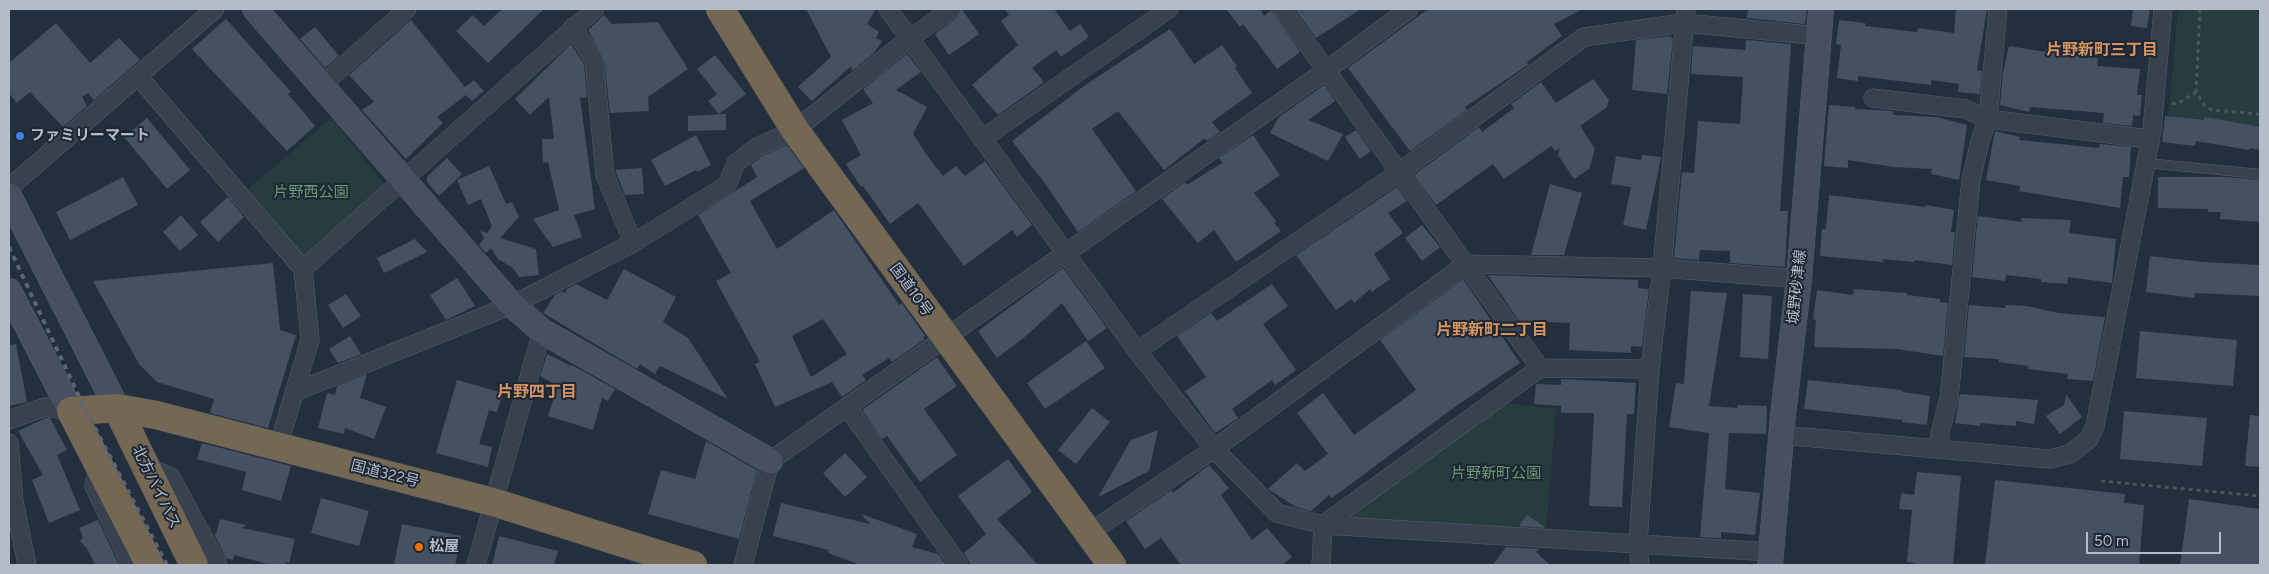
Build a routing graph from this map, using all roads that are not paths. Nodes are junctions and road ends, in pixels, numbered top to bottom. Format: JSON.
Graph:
{"nodes":[{"id":1,"x":216,"y":9,"type":"edge"},
{"id":2,"x":255,"y":9,"type":"edge"},
{"id":3,"x":408,"y":9,"type":"edge"},
{"id":4,"x":595,"y":9,"type":"edge"},
{"id":5,"x":720,"y":9,"type":"edge"},
{"id":6,"x":888,"y":9,"type":"edge"},
{"id":7,"x":952,"y":9,"type":"edge"},
{"id":8,"x":1169,"y":9,"type":"edge"},
{"id":9,"x":1282,"y":9,"type":"edge"},
{"id":10,"x":1409,"y":9,"type":"edge"},
{"id":11,"x":1821,"y":9,"type":"edge"},
{"id":12,"x":1998,"y":9,"type":"edge"},
{"id":13,"x":2163,"y":9,"type":"edge"},
{"id":14,"x":1685,"y":16,"type":"edge"},
{"id":15,"x":573,"y":27,"type":"junction"},
{"id":16,"x":1820,"y":36,"type":"junction"},
{"id":17,"x":909,"y":39,"type":"junction"},
{"id":18,"x":1328,"y":70,"type":"junction"},
{"id":19,"x":138,"y":76,"type":"junction"},
{"id":20,"x":322,"y":85,"type":"junction"},
{"id":21,"x":1873,"y":98,"type":"dead end"},
{"id":22,"x":1988,"y":119,"type":"junction"},
{"id":23,"x":795,"y":130,"type":"junction"},
{"id":24,"x":982,"y":139,"type":"junction"},
{"id":25,"x":2149,"y":139,"type":"junction"},
{"id":26,"x":2146,"y":163,"type":"junction"},
{"id":27,"x":1400,"y":171,"type":"junction"},
{"id":28,"x":2260,"y":174,"type":"edge"},
{"id":29,"x":403,"y":178,"type":"junction"},
{"id":30,"x":9,"y":188,"type":"edge"},
{"id":31,"x":9,"y":196,"type":"edge"},
{"id":32,"x":633,"y":244,"type":"junction"},
{"id":33,"x":1067,"y":254,"type":"junction"},
{"id":34,"x":1466,"y":264,"type":"junction"},
{"id":35,"x":1662,"y":268,"type":"junction"},
{"id":36,"x":303,"y":269,"type":"junction"},
{"id":37,"x":1799,"y":279,"type":"junction"},
{"id":38,"x":9,"y":291,"type":"edge"},
{"id":39,"x":512,"y":305,"type":"junction"},
{"id":40,"x":542,"y":331,"type":"junction"},
{"id":41,"x":945,"y":337,"type":"junction"},
{"id":42,"x":1137,"y":351,"type":"junction"},
{"id":43,"x":1540,"y":368,"type":"junction"},
{"id":44,"x":1650,"y":369,"type":"junction"},
{"id":45,"x":297,"y":391,"type":"junction"},
{"id":46,"x":847,"y":407,"type":"junction"},
{"id":47,"x":116,"y":408,"type":"junction"},
{"id":48,"x":71,"y":411,"type":"junction"},
{"id":49,"x":9,"y":420,"type":"edge"},
{"id":50,"x":1781,"y":435,"type":"junction"},
{"id":51,"x":9,"y":443,"type":"edge"},
{"id":52,"x":278,"y":447,"type":"junction"},
{"id":53,"x":1939,"y":448,"type":"junction"},
{"id":54,"x":1214,"y":449,"type":"junction"},
{"id":55,"x":770,"y":461,"type":"junction"},
{"id":56,"x":147,"y":467,"type":"junction"},
{"id":57,"x":98,"y":468,"type":"junction"},
{"id":58,"x":12,"y":502,"type":"edge"},
{"id":59,"x":493,"y":502,"type":"junction"},
{"id":60,"x":1322,"y":525,"type":"junction"},
{"id":61,"x":1088,"y":533,"type":"junction"},
{"id":62,"x":1638,"y":542,"type":"junction"},
{"id":63,"x":1771,"y":559,"type":"edge"},
{"id":64,"x":27,"y":565,"type":"edge"},
{"id":65,"x":131,"y":565,"type":"edge"},
{"id":66,"x":150,"y":565,"type":"edge"},
{"id":67,"x":194,"y":565,"type":"edge"},
{"id":68,"x":218,"y":565,"type":"edge"},
{"id":69,"x":476,"y":565,"type":"edge"},
{"id":70,"x":693,"y":565,"type":"edge"},
{"id":71,"x":743,"y":565,"type":"edge"},
{"id":72,"x":959,"y":565,"type":"edge"},
{"id":73,"x":1112,"y":565,"type":"edge"},
{"id":74,"x":1321,"y":565,"type":"edge"},
{"id":75,"x":1640,"y":565,"type":"edge"}],
"edges":[{"from":1,"to":19,"type":"street"},
{"from":2,"to":20,"type":"street"},
{"from":3,"to":20,"type":"street"},
{"from":4,"to":15,"type":"street"},
{"from":5,"to":23,"type":"highway","name":"国道10号"},
{"from":6,"to":17,"type":"street"},
{"from":7,"to":17,"type":"street"},
{"from":8,"to":24,"type":"street"},
{"from":9,"to":18,"type":"street"},
{"from":10,"to":18,"type":"street"},
{"from":11,"to":16,"type":"street","name":"城野砂津線"},
{"from":12,"to":22,"type":"street"},
{"from":13,"to":25,"type":"street"},
{"from":14,"to":16,"type":"street"},
{"from":14,"to":27,"type":"street"},
{"from":14,"to":35,"type":"street"},
{"from":15,"to":29,"type":"street"},
{"from":15,"to":32,"type":"street"},
{"from":16,"to":37,"type":"street","name":"城野砂津線"},
{"from":17,"to":23,"type":"street"},
{"from":17,"to":24,"type":"street"},
{"from":18,"to":27,"type":"street"},
{"from":18,"to":33,"type":"street"},
{"from":19,"to":30,"type":"street"},
{"from":19,"to":36,"type":"street"},
{"from":20,"to":29,"type":"street"},
{"from":21,"to":22,"type":"street"},
{"from":22,"to":25,"type":"street"},
{"from":22,"to":53,"type":"street"},
{"from":23,"to":32,"type":"street"},
{"from":23,"to":41,"type":"highway","name":"国道10号"},
{"from":24,"to":33,"type":"street"},
{"from":25,"to":26,"type":"street"},
{"from":26,"to":28,"type":"lane"},
{"from":26,"to":53,"type":"street"},
{"from":27,"to":34,"type":"street"},
{"from":27,"to":42,"type":"street"},
{"from":29,"to":36,"type":"street"},
{"from":29,"to":39,"type":"street"},
{"from":31,"to":47,"type":"street"},
{"from":32,"to":39,"type":"street"},
{"from":33,"to":41,"type":"street"},
{"from":33,"to":42,"type":"street"},
{"from":34,"to":35,"type":"street"},
{"from":34,"to":43,"type":"street"},
{"from":34,"to":54,"type":"street"},
{"from":35,"to":37,"type":"street"},
{"from":35,"to":44,"type":"street"},
{"from":36,"to":45,"type":"street"},
{"from":37,"to":50,"type":"street","name":"城野砂津線"},
{"from":38,"to":48,"type":"street"},
{"from":39,"to":40,"type":"street"},
{"from":39,"to":45,"type":"street"},
{"from":40,"to":55,"type":"street"},
{"from":40,"to":59,"type":"street"},
{"from":41,"to":46,"type":"street"},
{"from":41,"to":61,"type":"highway","name":"国道10号"},
{"from":42,"to":54,"type":"street"},
{"from":43,"to":44,"type":"street"},
{"from":43,"to":60,"type":"street"},
{"from":44,"to":62,"type":"street"},
{"from":45,"to":52,"type":"street"},
{"from":46,"to":55,"type":"street"},
{"from":46,"to":72,"type":"street"},
{"from":47,"to":48,"type":"highway","name":"国道322号"},
{"from":47,"to":52,"type":"highway","name":"国道322号"},
{"from":47,"to":56,"type":"highway","name":"北方バイパス"},
{"from":48,"to":49,"type":"street"},
{"from":48,"to":57,"type":"highway"},
{"from":50,"to":53,"type":"street"},
{"from":50,"to":63,"type":"street","name":"城野砂津線"},
{"from":51,"to":58,"type":"street"},
{"from":52,"to":59,"type":"highway","name":"国道322号"},
{"from":54,"to":60,"type":"street"},
{"from":54,"to":61,"type":"street"},
{"from":55,"to":71,"type":"street"},
{"from":56,"to":67,"type":"highway","name":"北方バイパス"},
{"from":56,"to":68,"type":"street"},
{"from":57,"to":65,"type":"street"},
{"from":57,"to":66,"type":"highway"},
{"from":58,"to":64,"type":"street"},
{"from":59,"to":69,"type":"street"},
{"from":59,"to":70,"type":"highway","name":"国道322号"},
{"from":60,"to":62,"type":"street"},
{"from":60,"to":74,"type":"street"},
{"from":61,"to":73,"type":"highway","name":"国道10号"},
{"from":62,"to":63,"type":"street"},
{"from":62,"to":75,"type":"street"}]}
